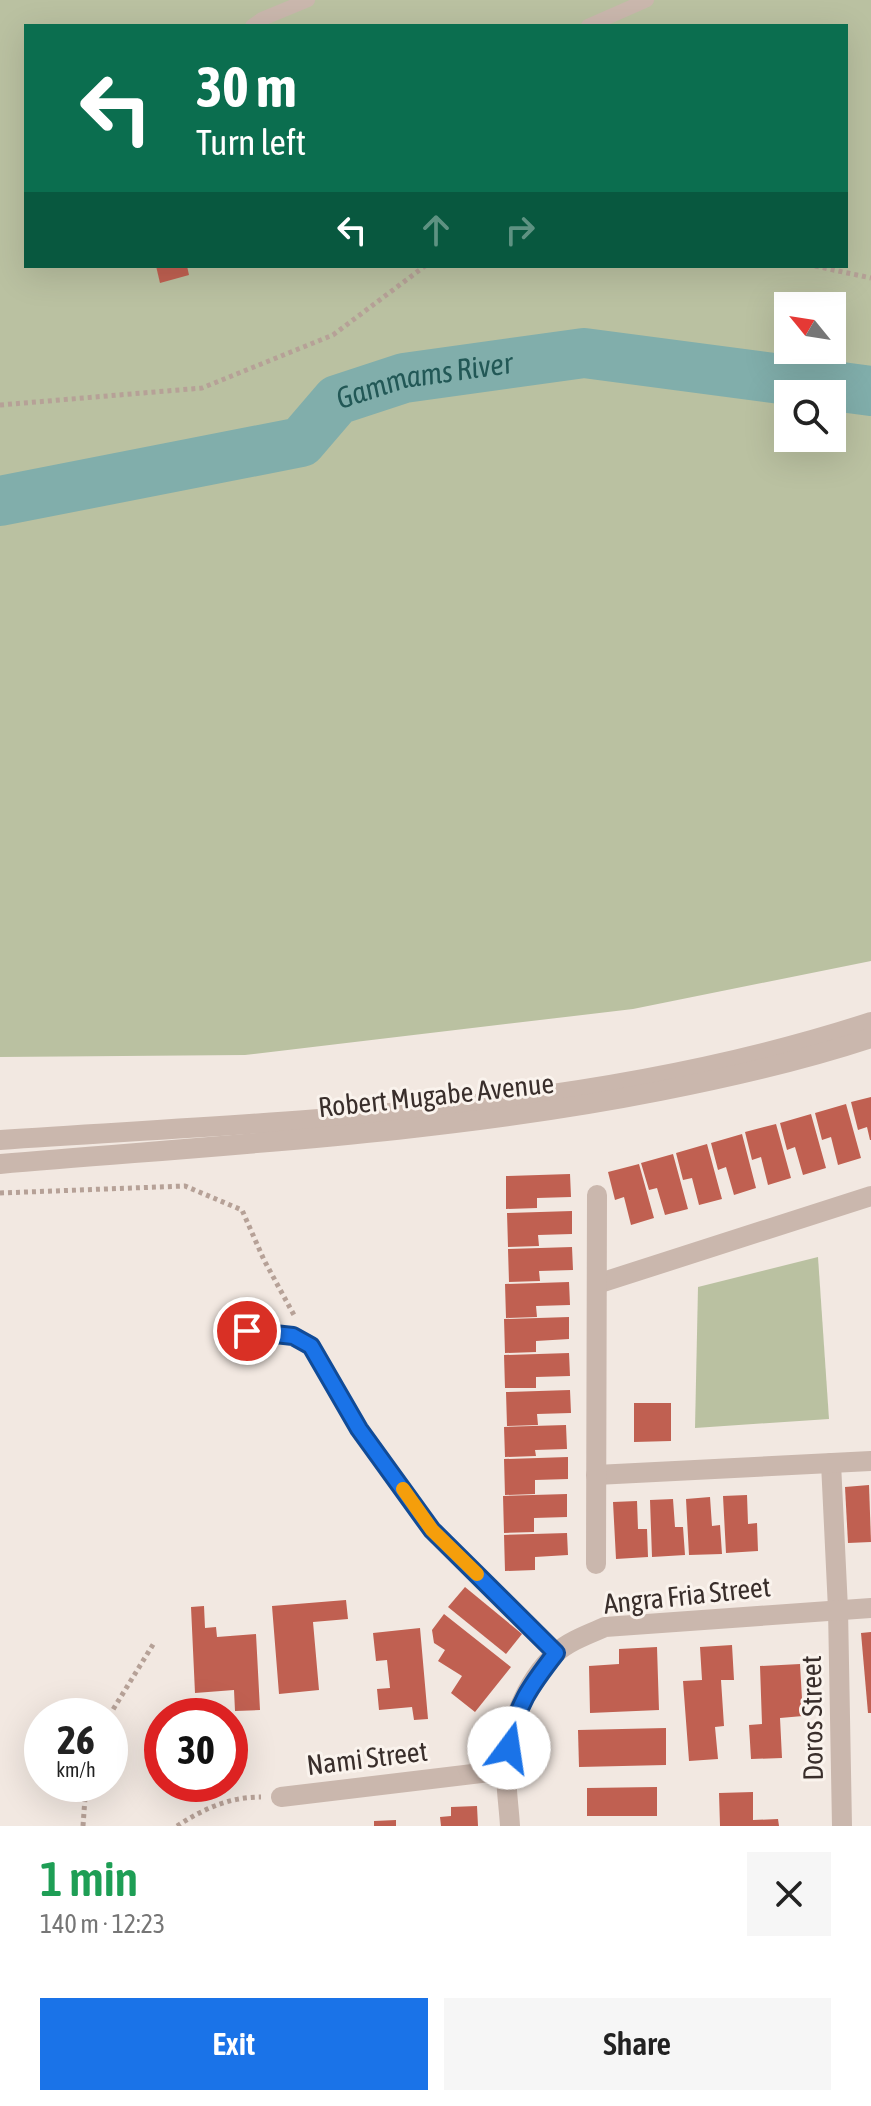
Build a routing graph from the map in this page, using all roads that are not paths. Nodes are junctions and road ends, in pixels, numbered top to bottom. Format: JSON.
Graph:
{"nodes":[{"id":1,"x":308,"y":0,"type":"edge"},
{"id":2,"x":647,"y":0,"type":"edge"},
{"id":3,"x":255,"y":24,"type":"edge"},
{"id":4,"x":593,"y":24,"type":"edge"},
{"id":5,"x":871,"y":1022,"type":"edge"},
{"id":6,"x":871,"y":1038,"type":"edge"},
{"id":7,"x":0,"y":1140,"type":"edge"},
{"id":8,"x":0,"y":1164,"type":"edge"},
{"id":9,"x":597,"y":1195,"type":"dead end"},
{"id":10,"x":871,"y":1196,"type":"edge"},
{"id":11,"x":597,"y":1284,"type":"junction"},
{"id":12,"x":224,"y":1329,"type":"dead end"},
{"id":13,"x":871,"y":1461,"type":"edge"},
{"id":14,"x":831,"y":1463,"type":"junction"},
{"id":15,"x":596,"y":1475,"type":"junction"},
{"id":16,"x":596,"y":1564,"type":"dead end"},
{"id":17,"x":871,"y":1608,"type":"edge"},
{"id":18,"x":838,"y":1609,"type":"junction"},
{"id":19,"x":556,"y":1653,"type":"junction"},
{"id":20,"x":506,"y":1770,"type":"junction"},
{"id":21,"x":281,"y":1797,"type":"road end"},
{"id":22,"x":510,"y":1826,"type":"edge"},
{"id":23,"x":842,"y":1826,"type":"edge"}],
"edges":[{"from":1,"to":3,"type":"lane"},
{"from":2,"to":4,"type":"lane"},
{"from":5,"to":7,"type":"street","name":"Robert Mugabe Avenue"},
{"from":6,"to":8,"type":"street","name":"Robert Mugabe Avenue"},
{"from":9,"to":11,"type":"street"},
{"from":10,"to":11,"type":"street"},
{"from":11,"to":15,"type":"street"},
{"from":12,"to":19,"type":"lane"},
{"from":13,"to":14,"type":"street"},
{"from":14,"to":15,"type":"street"},
{"from":14,"to":18,"type":"street","name":"Doros Street"},
{"from":15,"to":16,"type":"street"},
{"from":17,"to":18,"type":"street","name":"Angra Fria Street"},
{"from":18,"to":19,"type":"street","name":"Angra Fria Street"},
{"from":18,"to":23,"type":"street","name":"Doros Street"},
{"from":19,"to":20,"type":"street","name":"Angra Fria Street"},
{"from":20,"to":21,"type":"street","name":"Nami Street"},
{"from":20,"to":22,"type":"street","name":"Angra Fria Street"}]}
